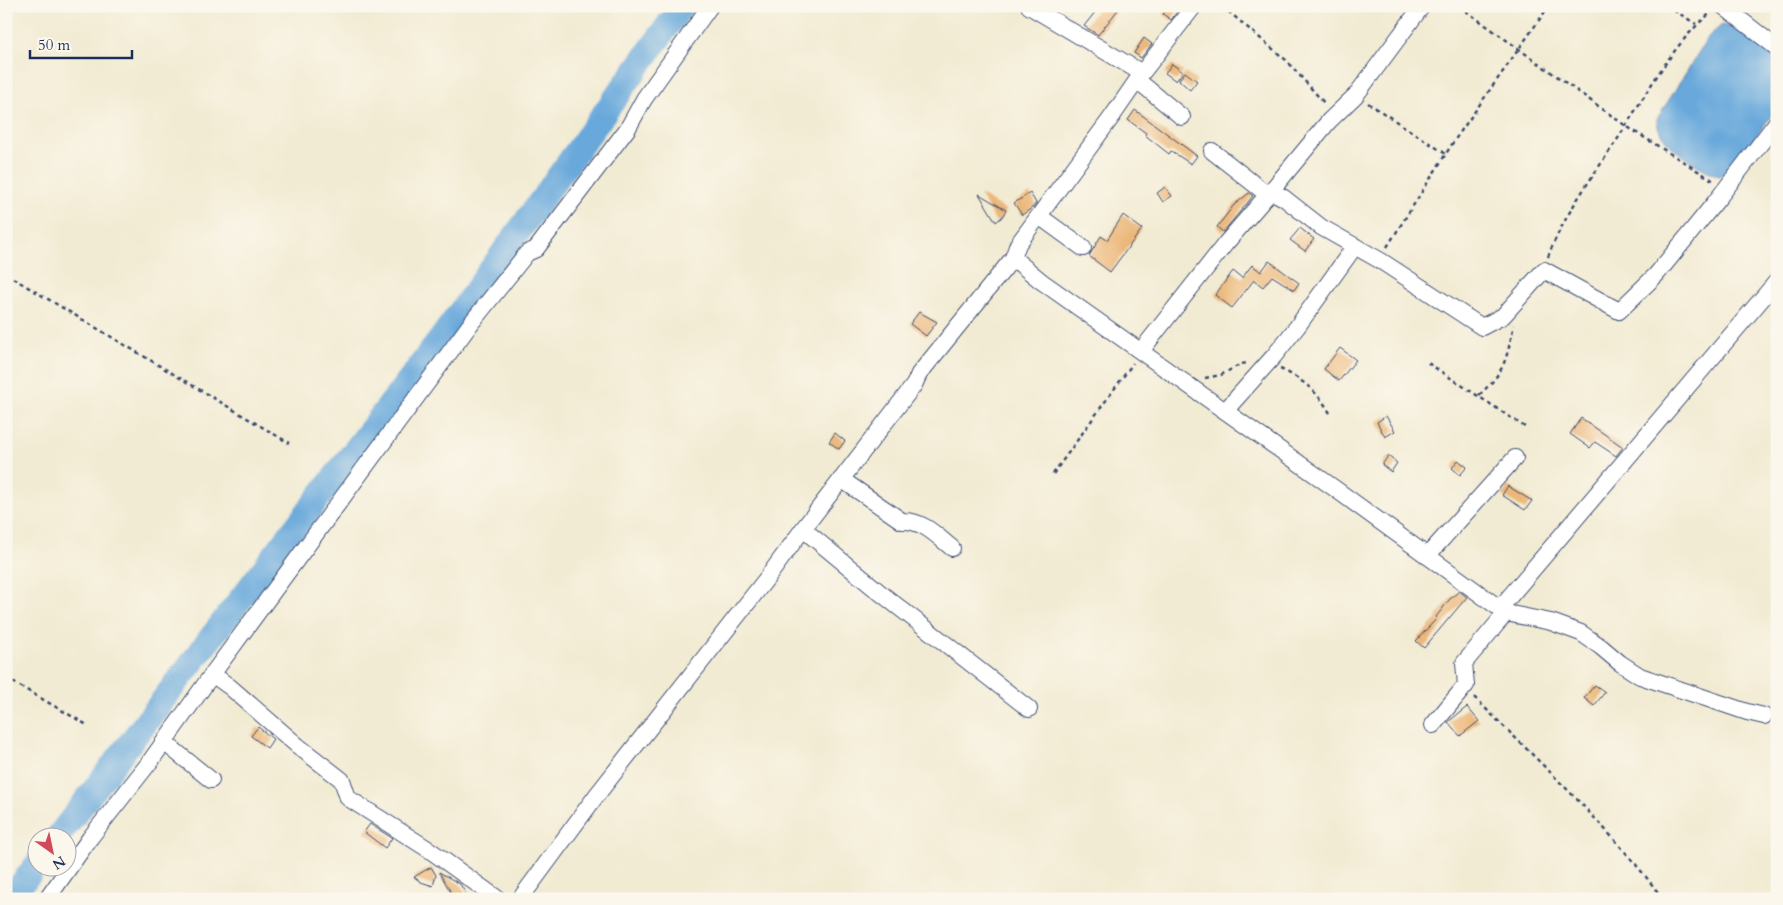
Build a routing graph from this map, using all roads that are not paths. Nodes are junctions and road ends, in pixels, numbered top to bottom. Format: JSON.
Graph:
{"nodes":[{"id":1,"x":710,"y":6,"type":"edge"},
{"id":2,"x":1029,"y":6,"type":"edge"},
{"id":3,"x":1194,"y":6,"type":"edge"},
{"id":4,"x":1422,"y":6,"type":"edge"},
{"id":5,"x":1718,"y":8,"type":"edge"},
{"id":6,"x":1777,"y":48,"type":"edge"},
{"id":7,"x":1139,"y":76,"type":"junction"},
{"id":8,"x":1182,"y":117,"type":"dead end"},
{"id":9,"x":1777,"y":122,"type":"edge"},
{"id":10,"x":1212,"y":151,"type":"dead end"},
{"id":11,"x":1269,"y":193,"type":"junction"},
{"id":12,"x":1039,"y":216,"type":"junction"},
{"id":13,"x":1355,"y":246,"type":"junction"},
{"id":14,"x":1083,"y":248,"type":"dead end"},
{"id":15,"x":1013,"y":258,"type":"junction"},
{"id":16,"x":1777,"y":281,"type":"edge"},
{"id":17,"x":1141,"y":351,"type":"junction"},
{"id":18,"x":1225,"y":411,"type":"junction"},
{"id":19,"x":1515,"y":458,"type":"dead end"},
{"id":20,"x":841,"y":479,"type":"junction"},
{"id":21,"x":803,"y":529,"type":"junction"},
{"id":22,"x":952,"y":548,"type":"dead end"},
{"id":23,"x":1427,"y":556,"type":"junction"},
{"id":24,"x":1503,"y":611,"type":"junction"},
{"id":25,"x":212,"y":674,"type":"junction"},
{"id":26,"x":1028,"y":708,"type":"dead end"},
{"id":27,"x":1764,"y":716,"type":"dead end"},
{"id":28,"x":1433,"y":725,"type":"dead end"},
{"id":29,"x":164,"y":742,"type":"junction"},
{"id":30,"x":211,"y":780,"type":"dead end"},
{"id":31,"x":46,"y":899,"type":"edge"},
{"id":32,"x":498,"y":899,"type":"edge"},
{"id":33,"x":520,"y":899,"type":"edge"}],
"edges":[{"from":1,"to":25,"type":"street"},
{"from":2,"to":7,"type":"street"},
{"from":3,"to":7,"type":"street"},
{"from":4,"to":11,"type":"street"},
{"from":5,"to":6,"type":"street"},
{"from":7,"to":8,"type":"street"},
{"from":7,"to":12,"type":"street"},
{"from":9,"to":13,"type":"street"},
{"from":10,"to":11,"type":"street"},
{"from":11,"to":13,"type":"street"},
{"from":11,"to":17,"type":"street"},
{"from":12,"to":14,"type":"street"},
{"from":12,"to":15,"type":"street"},
{"from":13,"to":18,"type":"street"},
{"from":15,"to":17,"type":"street"},
{"from":15,"to":20,"type":"street"},
{"from":16,"to":24,"type":"street"},
{"from":17,"to":18,"type":"street"},
{"from":18,"to":23,"type":"street"},
{"from":19,"to":23,"type":"street"},
{"from":20,"to":21,"type":"street"},
{"from":20,"to":22,"type":"street"},
{"from":21,"to":26,"type":"street"},
{"from":21,"to":33,"type":"street"},
{"from":23,"to":24,"type":"street"},
{"from":24,"to":27,"type":"street"},
{"from":24,"to":28,"type":"street"},
{"from":25,"to":29,"type":"street"},
{"from":25,"to":32,"type":"street"},
{"from":29,"to":30,"type":"street"},
{"from":29,"to":31,"type":"street"}]}
